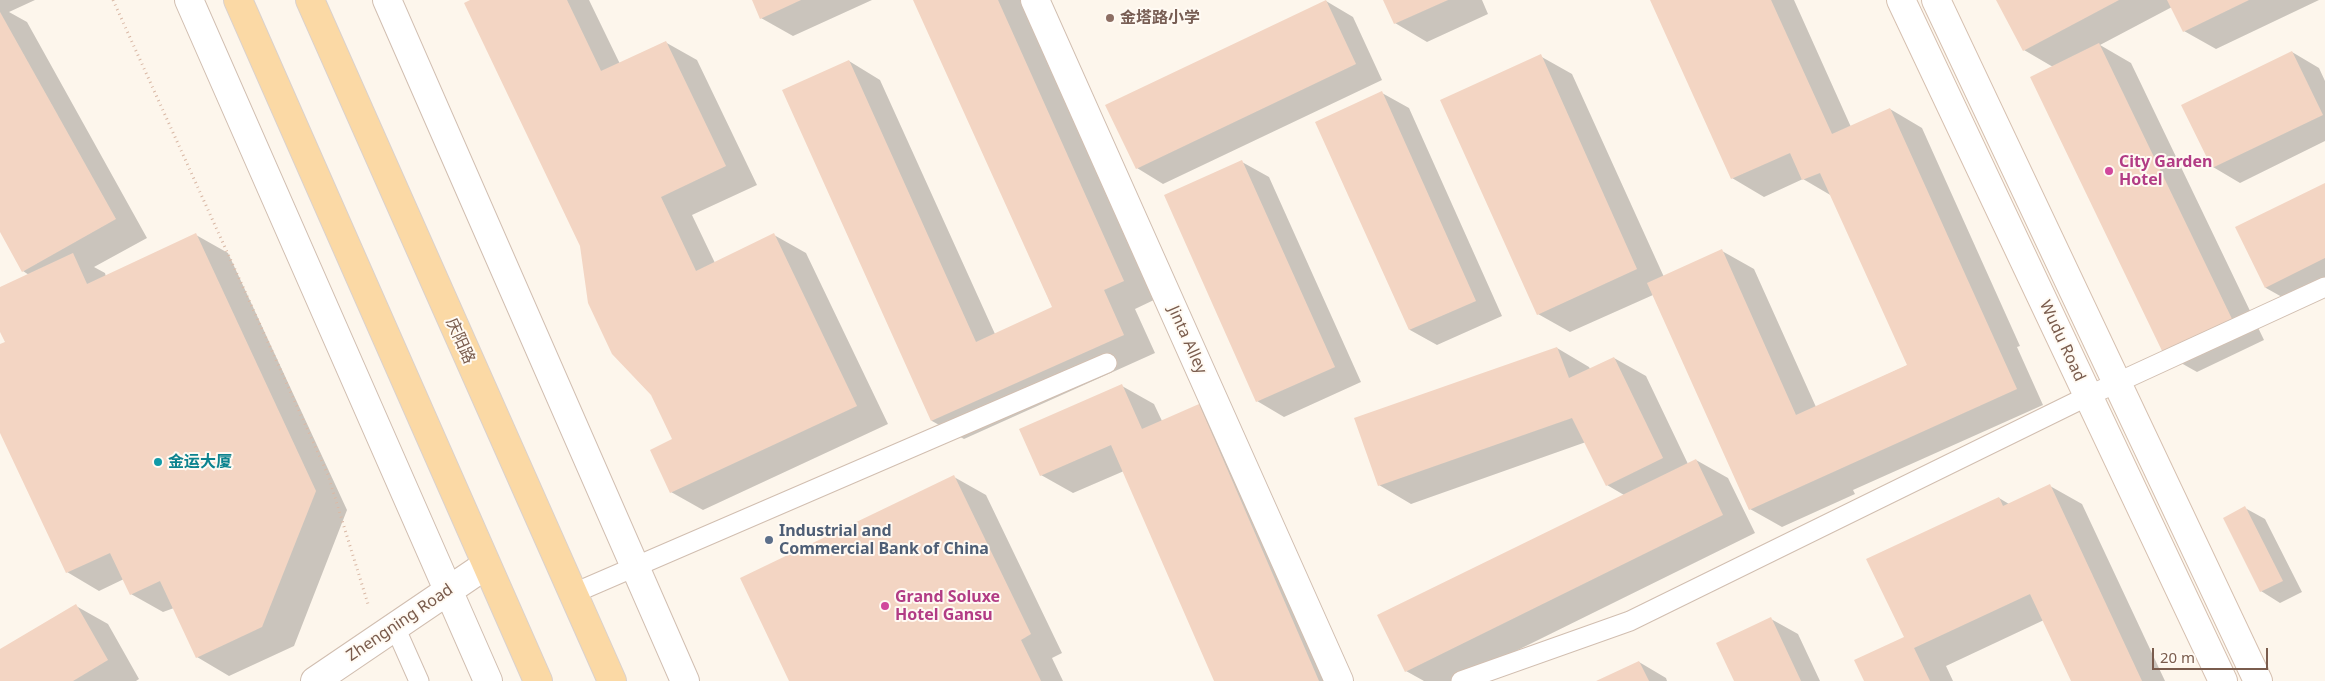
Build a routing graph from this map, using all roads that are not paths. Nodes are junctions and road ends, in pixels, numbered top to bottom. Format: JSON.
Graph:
{"nodes":[{"id":1,"x":189,"y":0,"type":"edge"},
{"id":2,"x":238,"y":0,"type":"edge"},
{"id":3,"x":310,"y":0,"type":"edge"},
{"id":4,"x":387,"y":0,"type":"edge"},
{"id":5,"x":1036,"y":0,"type":"edge"},
{"id":6,"x":1901,"y":0,"type":"edge"},
{"id":7,"x":1936,"y":0,"type":"edge"},
{"id":8,"x":2325,"y":287,"type":"edge"},
{"id":9,"x":1107,"y":363,"type":"dead end"},
{"id":10,"x":2117,"y":382,"type":"junction"},
{"id":11,"x":2088,"y":396,"type":"junction"},
{"id":12,"x":486,"y":565,"type":"junction"},
{"id":13,"x":635,"y":566,"type":"junction"},
{"id":14,"x":448,"y":592,"type":"junction"},
{"id":15,"x":572,"y":594,"type":"junction"},
{"id":16,"x":387,"y":632,"type":"junction"},
{"id":17,"x":314,"y":681,"type":"edge"},
{"id":18,"x":419,"y":681,"type":"edge"},
{"id":19,"x":488,"y":681,"type":"edge"},
{"id":20,"x":538,"y":681,"type":"edge"},
{"id":21,"x":612,"y":681,"type":"edge"},
{"id":22,"x":685,"y":681,"type":"edge"},
{"id":23,"x":1339,"y":681,"type":"edge"},
{"id":24,"x":1461,"y":681,"type":"edge"},
{"id":25,"x":2223,"y":681,"type":"edge"},
{"id":26,"x":2258,"y":681,"type":"edge"}],
"edges":[{"from":1,"to":14,"type":"street"},
{"from":2,"to":12,"type":"main road"},
{"from":3,"to":15,"type":"main road","name":"庆阳路"},
{"from":4,"to":13,"type":"street"},
{"from":5,"to":23,"type":"street","name":"Jinta Alley"},
{"from":6,"to":11,"type":"street","name":"Wudu Road"},
{"from":7,"to":10,"type":"street","name":"Wudu Road"},
{"from":8,"to":10,"type":"lane"},
{"from":9,"to":13,"type":"lane"},
{"from":10,"to":11,"type":"lane"},
{"from":10,"to":26,"type":"street","name":"Wudu Road"},
{"from":11,"to":24,"type":"lane"},
{"from":11,"to":25,"type":"street","name":"Wudu Road"},
{"from":12,"to":14,"type":"street","name":"Zhengning Road"},
{"from":12,"to":20,"type":"main road"},
{"from":13,"to":15,"type":"lane"},
{"from":13,"to":22,"type":"street"},
{"from":14,"to":16,"type":"street","name":"Zhengning Road"},
{"from":14,"to":19,"type":"street"},
{"from":15,"to":21,"type":"main road","name":"庆阳路"},
{"from":16,"to":17,"type":"street","name":"Zhengning Road"},
{"from":16,"to":18,"type":"lane"}]}
